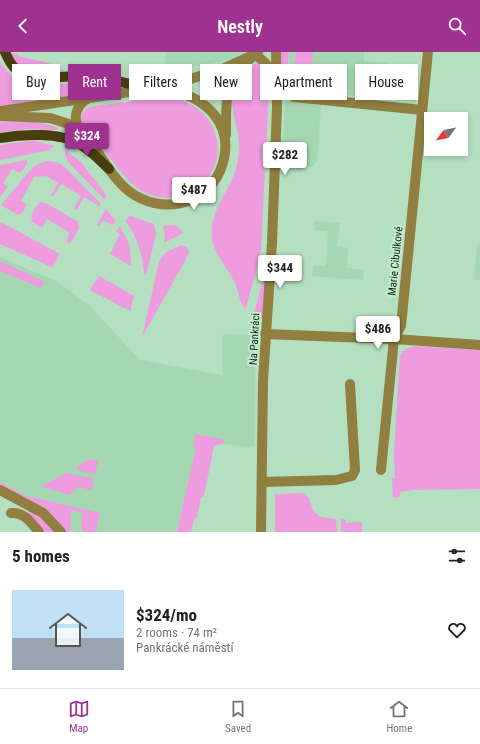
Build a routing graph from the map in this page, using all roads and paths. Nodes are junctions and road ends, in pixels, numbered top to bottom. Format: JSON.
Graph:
{"nodes":[{"id":1,"x":5,"y":52,"type":"edge"},
{"id":2,"x":276,"y":52,"type":"edge"},
{"id":3,"x":428,"y":52,"type":"edge"},
{"id":4,"x":256,"y":53,"type":"edge"},
{"id":5,"x":192,"y":78,"type":"edge"},
{"id":6,"x":129,"y":83,"type":"edge"},
{"id":7,"x":192,"y":97,"type":"edge"},
{"id":8,"x":71,"y":100,"type":"edge"},
{"id":9,"x":86,"y":100,"type":"edge"},
{"id":10,"x":324,"y":100,"type":"edge"},
{"id":11,"x":277,"y":108,"type":"junction"},
{"id":12,"x":422,"y":110,"type":"junction"},
{"id":13,"x":0,"y":111,"type":"edge"},
{"id":14,"x":0,"y":116,"type":"edge"},
{"id":15,"x":82,"y":133,"type":"junction"},
{"id":16,"x":0,"y":138,"type":"edge"},
{"id":17,"x":225,"y":145,"type":"junction"},
{"id":18,"x":108,"y":169,"type":"junction"},
{"id":19,"x":265,"y":334,"type":"junction"},
{"id":20,"x":394,"y":339,"type":"junction"},
{"id":21,"x":480,"y":345,"type":"edge"},
{"id":22,"x":350,"y":384,"type":"dead end"},
{"id":23,"x":381,"y":470,"type":"dead end"},
{"id":24,"x":262,"y":482,"type":"junction"},
{"id":25,"x":0,"y":490,"type":"edge"},
{"id":26,"x":11,"y":513,"type":"dead end"},
{"id":27,"x":39,"y":532,"type":"edge"},
{"id":28,"x":61,"y":532,"type":"edge"},
{"id":29,"x":261,"y":532,"type":"edge"}],
"edges":[{"from":1,"to":6,"type":"main road"},
{"from":2,"to":11,"type":"street","name":"Na Pankráci"},
{"from":3,"to":12,"type":"street","name":"Marie Cibulkové"},
{"from":4,"to":5,"type":"street"},
{"from":4,"to":11,"type":"street"},
{"from":4,"to":17,"type":"street"},
{"from":7,"to":17,"type":"street"},
{"from":8,"to":13,"type":"street"},
{"from":9,"to":15,"type":"street"},
{"from":10,"to":12,"type":"street"},
{"from":11,"to":19,"type":"street","name":"Na Pankráci"},
{"from":12,"to":20,"type":"street","name":"Marie Cibulkové"},
{"from":14,"to":15,"type":"street"},
{"from":15,"to":18,"type":"street"},
{"from":16,"to":18,"type":"main road"},
{"from":17,"to":18,"type":"street"},
{"from":19,"to":20,"type":"street"},
{"from":19,"to":24,"type":"street","name":"Na Pankráci"},
{"from":20,"to":21,"type":"street"},
{"from":20,"to":23,"type":"street","name":"Marie Cibulkové"},
{"from":22,"to":24,"type":"street"},
{"from":24,"to":29,"type":"street","name":"Na Pankráci"},
{"from":25,"to":28,"type":"street"},
{"from":26,"to":27,"type":"street"}]}
